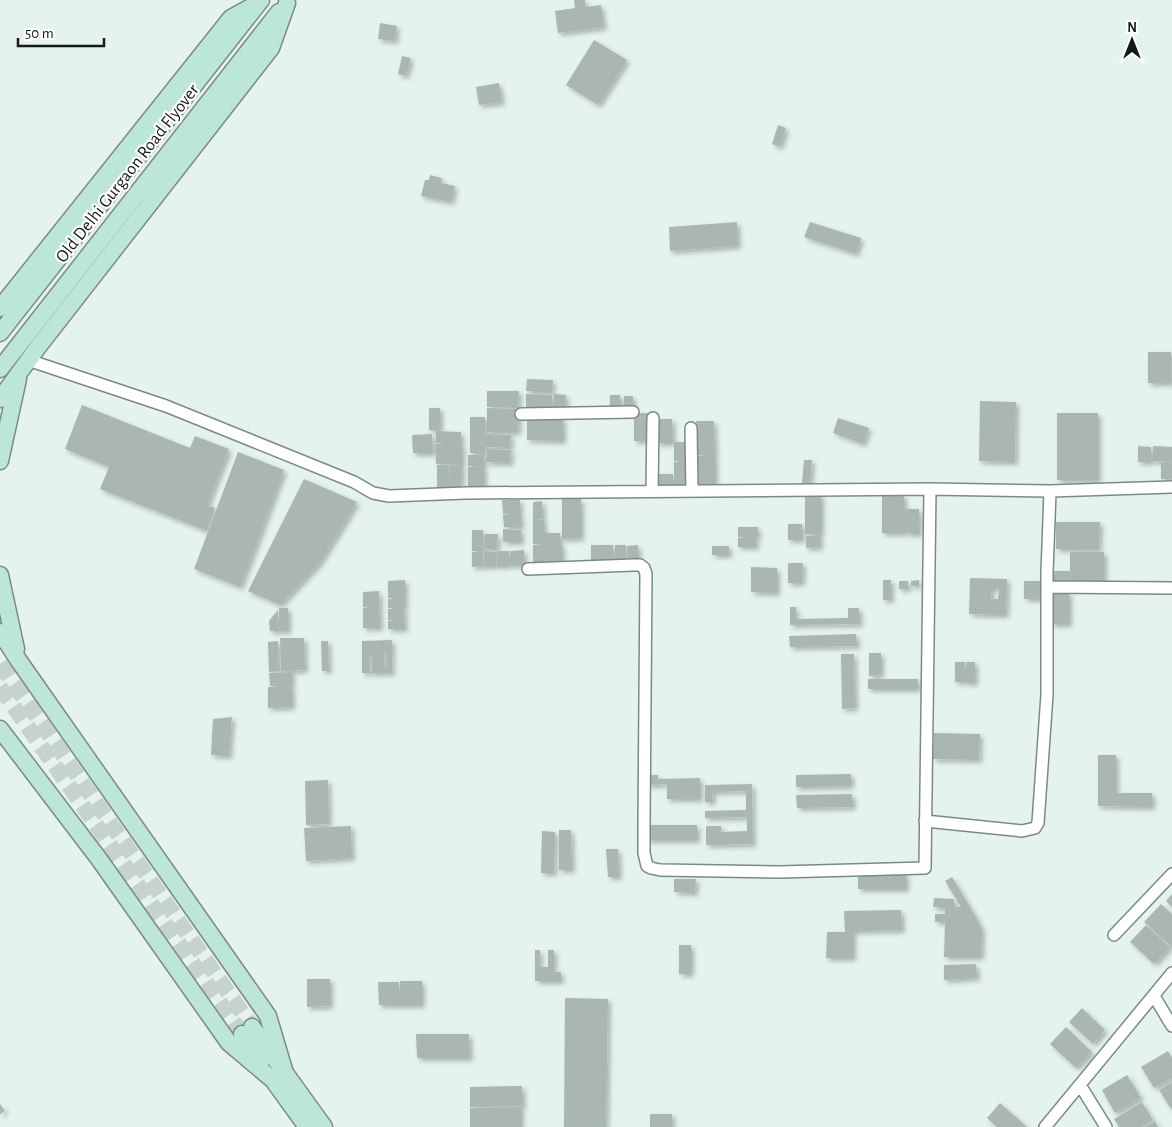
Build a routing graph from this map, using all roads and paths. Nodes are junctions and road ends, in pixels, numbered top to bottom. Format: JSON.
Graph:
{"nodes":[{"id":1,"x":259,"y":2,"type":"edge"},
{"id":2,"x":288,"y":2,"type":"edge"},
{"id":3,"x":0,"y":308,"type":"edge"},
{"id":4,"x":0,"y":333,"type":"edge"},
{"id":5,"x":24,"y":366,"type":"junction"},
{"id":6,"x":0,"y":369,"type":"edge"},
{"id":7,"x":0,"y":399,"type":"edge"},
{"id":8,"x":633,"y":412,"type":"dead end"},
{"id":9,"x":522,"y":414,"type":"dead end"},
{"id":10,"x":653,"y":418,"type":"dead end"},
{"id":11,"x":692,"y":428,"type":"dead end"},
{"id":12,"x":0,"y":461,"type":"edge"},
{"id":13,"x":1172,"y":486,"type":"edge"},
{"id":14,"x":930,"y":489,"type":"junction"},
{"id":15,"x":652,"y":491,"type":"junction"},
{"id":16,"x":1050,"y":491,"type":"junction"},
{"id":17,"x":692,"y":492,"type":"junction"},
{"id":18,"x":528,"y":570,"type":"dead end"},
{"id":19,"x":0,"y":575,"type":"edge"},
{"id":20,"x":1048,"y":587,"type":"junction"},
{"id":21,"x":1172,"y":588,"type":"edge"},
{"id":22,"x":0,"y":632,"type":"edge"},
{"id":23,"x":18,"y":661,"type":"junction"},
{"id":24,"x":0,"y":729,"type":"edge"},
{"id":25,"x":925,"y":821,"type":"junction"},
{"id":26,"x":1172,"y":874,"type":"edge"},
{"id":27,"x":1114,"y":935,"type":"dead end"},
{"id":28,"x":1172,"y":973,"type":"edge"},
{"id":29,"x":1154,"y":996,"type":"junction"},
{"id":30,"x":1172,"y":1026,"type":"edge"},
{"id":31,"x":247,"y":1030,"type":"tunnel mouth"},
{"id":32,"x":279,"y":1076,"type":"junction"},
{"id":33,"x":1080,"y":1085,"type":"junction"},
{"id":34,"x":307,"y":1127,"type":"edge"},
{"id":35,"x":324,"y":1127,"type":"edge"},
{"id":36,"x":1045,"y":1127,"type":"edge"},
{"id":37,"x":1106,"y":1127,"type":"edge"}],
"edges":[{"from":1,"to":3,"type":"main road"},
{"from":1,"to":4,"type":"main road","name":"Old Delhi Gurgaon Road Flyover"},
{"from":2,"to":5,"type":"main road"},
{"from":2,"to":6,"type":"main road","name":"Old Delhi Gurgaon Road Flyover"},
{"from":5,"to":7,"type":"main road"},
{"from":5,"to":12,"type":"main road"},
{"from":5,"to":15,"type":"street"},
{"from":8,"to":9,"type":"street"},
{"from":10,"to":15,"type":"street"},
{"from":11,"to":17,"type":"street"},
{"from":13,"to":16,"type":"street"},
{"from":14,"to":16,"type":"street"},
{"from":14,"to":17,"type":"street"},
{"from":14,"to":25,"type":"street"},
{"from":15,"to":17,"type":"street"},
{"from":16,"to":20,"type":"street"},
{"from":18,"to":25,"type":"street"},
{"from":19,"to":23,"type":"main road"},
{"from":20,"to":21,"type":"street"},
{"from":20,"to":25,"type":"street"},
{"from":22,"to":23,"type":"main road"},
{"from":23,"to":32,"type":"main road"},
{"from":24,"to":32,"type":"main road"},
{"from":26,"to":27,"type":"street"},
{"from":28,"to":29,"type":"street"},
{"from":29,"to":30,"type":"street"},
{"from":29,"to":33,"type":"street"},
{"from":31,"to":32,"type":"main road"},
{"from":32,"to":34,"type":"main road"},
{"from":32,"to":35,"type":"main road"},
{"from":33,"to":36,"type":"street"},
{"from":33,"to":37,"type":"street"}]}
